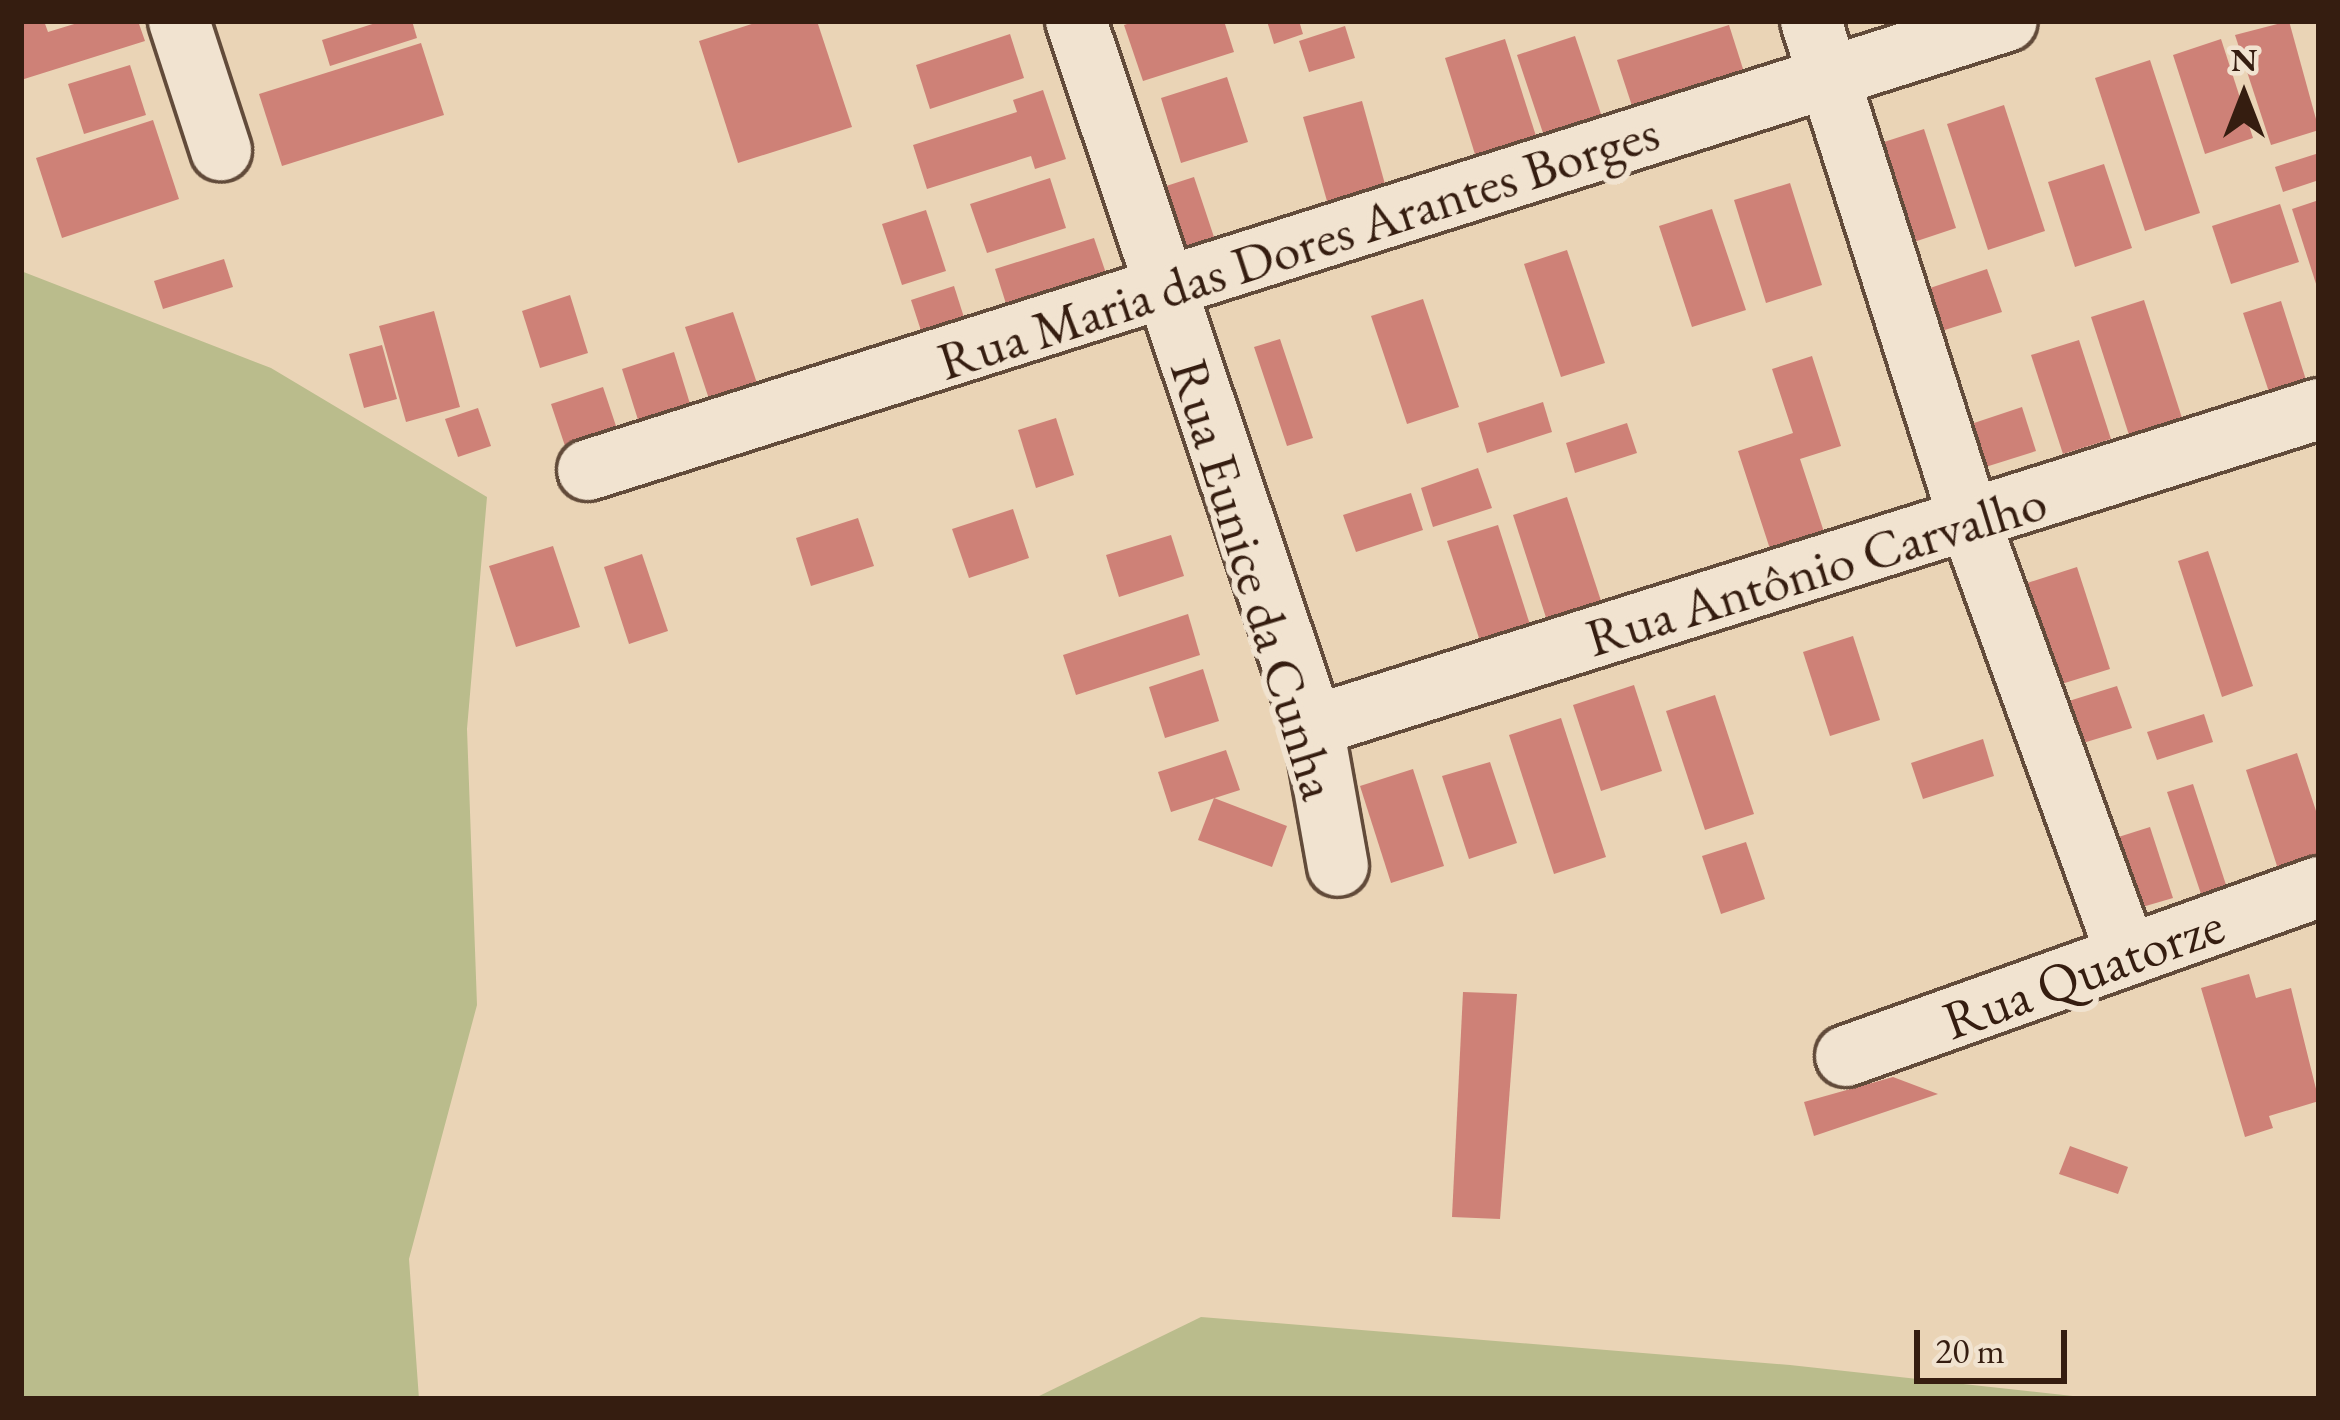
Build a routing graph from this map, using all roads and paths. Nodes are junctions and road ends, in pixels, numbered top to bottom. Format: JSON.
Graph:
{"nodes":[{"id":1,"x":179,"y":21,"type":"edge"},
{"id":2,"x":1076,"y":21,"type":"edge"},
{"id":3,"x":1811,"y":21,"type":"edge"},
{"id":4,"x":2007,"y":21,"type":"edge"},
{"id":5,"x":1828,"y":77,"type":"junction"},
{"id":6,"x":221,"y":149,"type":"dead end"},
{"id":7,"x":1165,"y":289,"type":"junction"},
{"id":8,"x":2319,"y":410,"type":"edge"},
{"id":9,"x":589,"y":470,"type":"dead end"},
{"id":10,"x":1970,"y":522,"type":"junction"},
{"id":11,"x":1313,"y":726,"type":"junction"},
{"id":12,"x":1338,"y":866,"type":"dead end"},
{"id":13,"x":2319,"y":887,"type":"edge"},
{"id":14,"x":2127,"y":955,"type":"junction"},
{"id":15,"x":1846,"y":1056,"type":"dead end"}],
"edges":[{"from":1,"to":6,"type":"street"},
{"from":2,"to":7,"type":"street","name":"Rua Eunice da Cunha"},
{"from":3,"to":5,"type":"street"},
{"from":4,"to":5,"type":"street","name":"Rua Maria das Dores Arantes Borges"},
{"from":5,"to":7,"type":"street","name":"Rua Maria das Dores Arantes Borges"},
{"from":5,"to":10,"type":"street"},
{"from":7,"to":9,"type":"street","name":"Rua Maria das Dores Arantes Borges"},
{"from":7,"to":11,"type":"street","name":"Rua Eunice da Cunha"},
{"from":8,"to":10,"type":"street","name":"Rua Antônio Carvalho"},
{"from":10,"to":11,"type":"street","name":"Rua Antônio Carvalho"},
{"from":10,"to":14,"type":"street"},
{"from":11,"to":12,"type":"street","name":"Rua Eunice da Cunha"},
{"from":13,"to":14,"type":"street","name":"Rua Quatorze"},
{"from":14,"to":15,"type":"street","name":"Rua Quatorze"}]}
